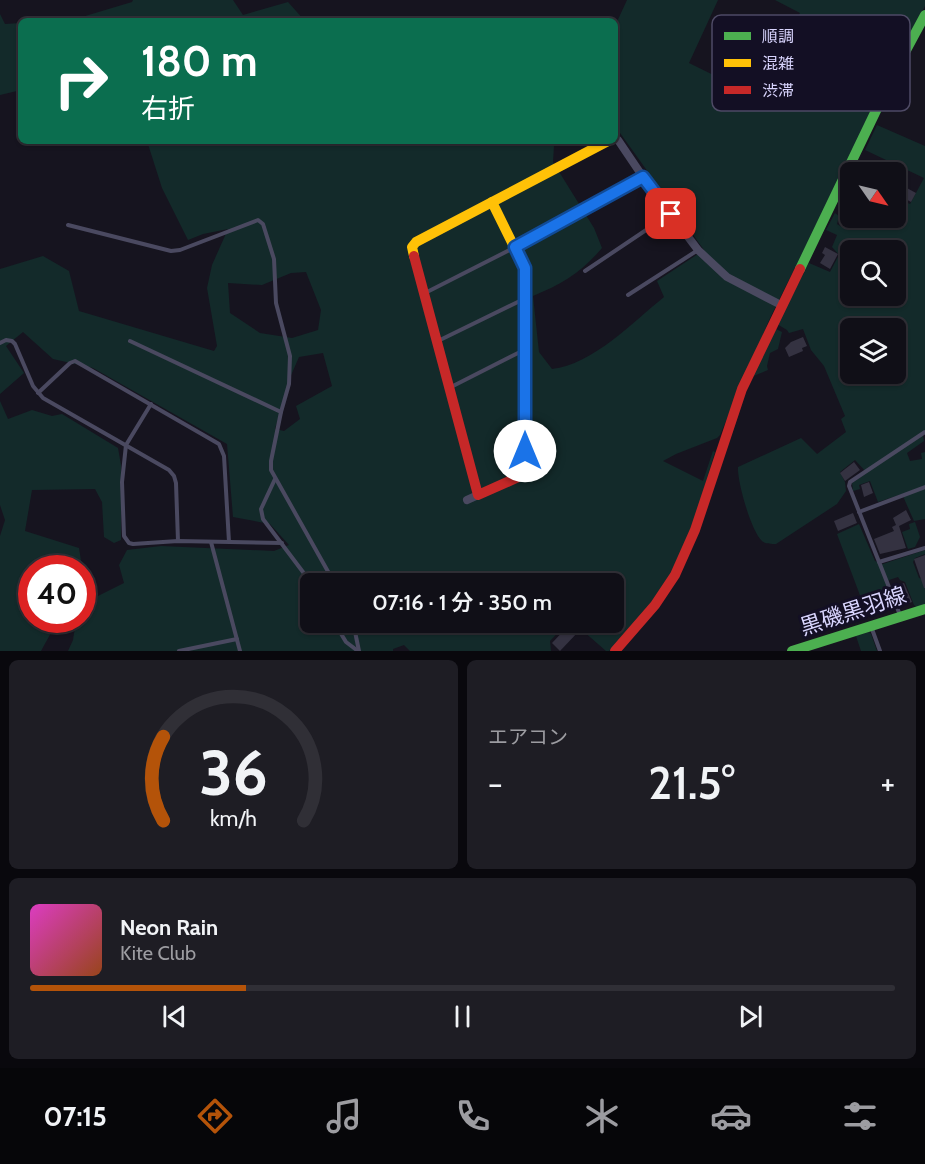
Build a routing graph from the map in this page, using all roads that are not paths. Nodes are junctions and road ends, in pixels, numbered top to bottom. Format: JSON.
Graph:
{"nodes":[{"id":1,"x":925,"y":15,"type":"edge"},
{"id":2,"x":910,"y":43,"type":"edge"},
{"id":3,"x":876,"y":111,"type":"edge"},
{"id":4,"x":618,"y":140,"type":"edge"},
{"id":5,"x":603,"y":144,"type":"edge"},
{"id":6,"x":643,"y":177,"type":"junction"},
{"id":7,"x":492,"y":202,"type":"junction"},
{"id":8,"x":671,"y":214,"type":"junction"},
{"id":9,"x":68,"y":225,"type":"dead end"},
{"id":10,"x":515,"y":247,"type":"junction"},
{"id":11,"x":698,"y":250,"type":"junction"},
{"id":12,"x":585,"y":271,"type":"dead end"},
{"id":13,"x":424,"y":293,"type":"junction"},
{"id":14,"x":628,"y":295,"type":"dead end"},
{"id":15,"x":525,"y":298,"type":"junction"},
{"id":16,"x":781,"y":305,"type":"junction"},
{"id":17,"x":130,"y":341,"type":"dead end"},
{"id":18,"x":437,"y":342,"type":"junction"},
{"id":19,"x":0,"y":343,"type":"edge"},
{"id":20,"x":525,"y":350,"type":"junction"},
{"id":21,"x":450,"y":388,"type":"junction"},
{"id":22,"x":38,"y":393,"type":"junction"},
{"id":23,"x":151,"y":404,"type":"junction"},
{"id":24,"x":281,"y":412,"type":"junction"},
{"id":25,"x":925,"y":432,"type":"edge"},
{"id":26,"x":126,"y":445,"type":"junction"},
{"id":27,"x":275,"y":479,"type":"junction"},
{"id":28,"x":925,"y":487,"type":"edge"},
{"id":29,"x":478,"y":495,"type":"junction"},
{"id":30,"x":467,"y":500,"type":"dead end"},
{"id":31,"x":859,"y":512,"type":"junction"},
{"id":32,"x":178,"y":541,"type":"junction"},
{"id":33,"x":211,"y":542,"type":"junction"},
{"id":34,"x":229,"y":542,"type":"junction"},
{"id":35,"x":282,"y":543,"type":"junction"},
{"id":36,"x":925,"y":548,"type":"edge"},
{"id":37,"x":879,"y":562,"type":"junction"},
{"id":38,"x":304,"y":573,"type":"edge"},
{"id":39,"x":329,"y":573,"type":"edge"},
{"id":40,"x":925,"y":609,"type":"edge"},
{"id":41,"x":900,"y":616,"type":"junction"},
{"id":42,"x":871,"y":626,"type":"junction"},
{"id":43,"x":340,"y":633,"type":"edge"},
{"id":44,"x":355,"y":633,"type":"edge"},
{"id":45,"x":237,"y":639,"type":"junction"},
{"id":46,"x":179,"y":651,"type":"edge"},
{"id":47,"x":240,"y":651,"type":"edge"},
{"id":48,"x":359,"y":651,"type":"edge"},
{"id":49,"x":615,"y":651,"type":"edge"},
{"id":50,"x":792,"y":651,"type":"edge"},
{"id":51,"x":880,"y":651,"type":"edge"}],
"edges":[{"from":1,"to":2,"type":"street"},
{"from":3,"to":16,"type":"street"},
{"from":4,"to":6,"type":"street"},
{"from":5,"to":7,"type":"street"},
{"from":6,"to":8,"type":"street"},
{"from":6,"to":10,"type":"lane"},
{"from":7,"to":10,"type":"street"},
{"from":7,"to":13,"type":"street"},
{"from":8,"to":11,"type":"street"},
{"from":8,"to":12,"type":"lane"},
{"from":9,"to":24,"type":"lane"},
{"from":10,"to":13,"type":"lane"},
{"from":10,"to":15,"type":"street"},
{"from":11,"to":14,"type":"lane"},
{"from":11,"to":16,"type":"street"},
{"from":13,"to":18,"type":"street"},
{"from":15,"to":18,"type":"lane"},
{"from":15,"to":20,"type":"street"},
{"from":16,"to":49,"type":"street"},
{"from":17,"to":24,"type":"lane"},
{"from":18,"to":21,"type":"street"},
{"from":19,"to":22,"type":"lane"},
{"from":20,"to":21,"type":"lane"},
{"from":20,"to":29,"type":"street"},
{"from":21,"to":29,"type":"street"},
{"from":22,"to":23,"type":"lane"},
{"from":22,"to":26,"type":"lane"},
{"from":23,"to":26,"type":"lane"},
{"from":23,"to":34,"type":"lane"},
{"from":24,"to":27,"type":"lane"},
{"from":25,"to":31,"type":"lane"},
{"from":26,"to":32,"type":"lane"},
{"from":26,"to":32,"type":"lane"},
{"from":27,"to":35,"type":"lane"},
{"from":27,"to":39,"type":"lane"},
{"from":28,"to":31,"type":"lane"},
{"from":29,"to":30,"type":"street"},
{"from":31,"to":37,"type":"lane"},
{"from":32,"to":33,"type":"lane"},
{"from":33,"to":34,"type":"lane"},
{"from":33,"to":45,"type":"lane"},
{"from":34,"to":35,"type":"lane"},
{"from":35,"to":38,"type":"lane"},
{"from":36,"to":37,"type":"lane"},
{"from":37,"to":41,"type":"lane"},
{"from":40,"to":41,"type":"street","name":"黒磯黒羽線"},
{"from":41,"to":42,"type":"street","name":"黒磯黒羽線"},
{"from":42,"to":50,"type":"street","name":"黒磯黒羽線"},
{"from":42,"to":51,"type":"lane"},
{"from":43,"to":48,"type":"lane"},
{"from":44,"to":48,"type":"lane"},
{"from":45,"to":46,"type":"lane"},
{"from":45,"to":47,"type":"lane"}]}
